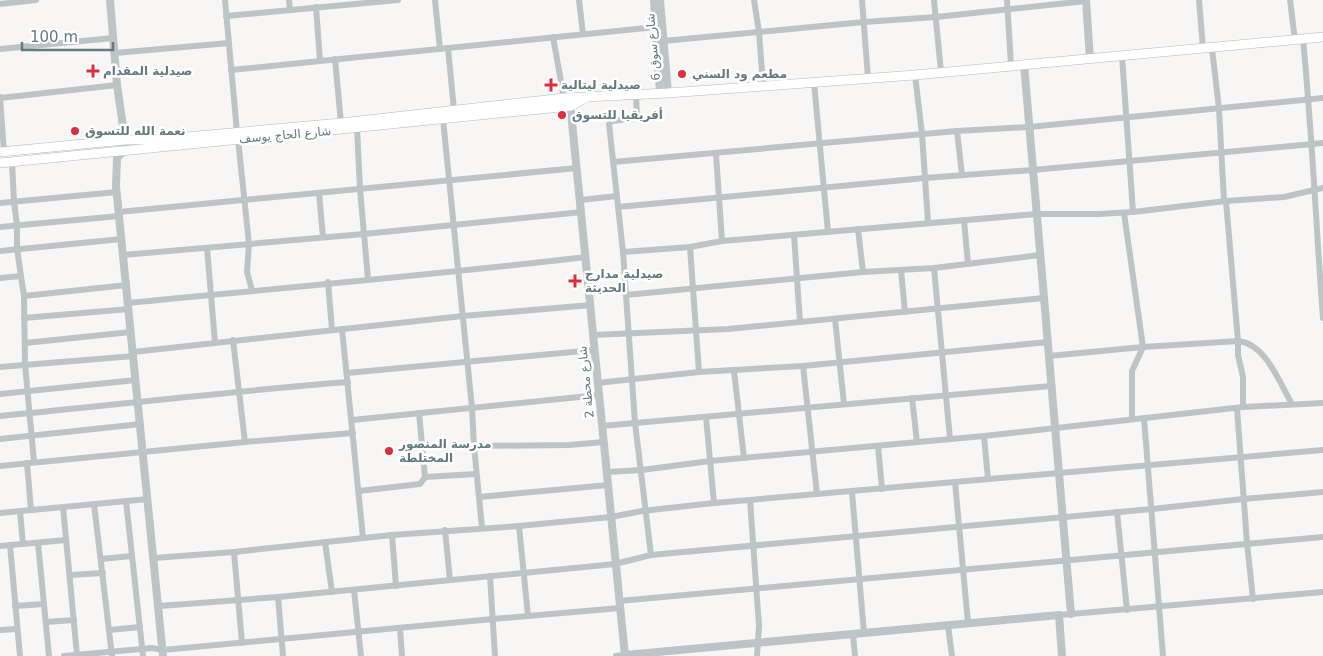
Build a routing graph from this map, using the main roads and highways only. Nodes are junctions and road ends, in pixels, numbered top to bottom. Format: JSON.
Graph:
{"nodes":[{"id":1,"x":1323,"y":37,"type":"edge"},
{"id":2,"x":568,"y":100,"type":"junction"},
{"id":3,"x":238,"y":136,"type":"junction"},
{"id":4,"x":2,"y":152,"type":"edge"},
{"id":5,"x":0,"y":164,"type":"edge"}],
"edges":[{"from":1,"to":2,"type":"main road"},
{"from":2,"to":3,"type":"main road","name":"شارع الحاج يوسف"},
{"from":2,"to":3,"type":"main road","name":"شارع الحاج يوسف"},
{"from":3,"to":4,"type":"main road","name":"شارع الحاج يوسف"},
{"from":3,"to":5,"type":"main road","name":"شارع الحاج يوسف"}]}
